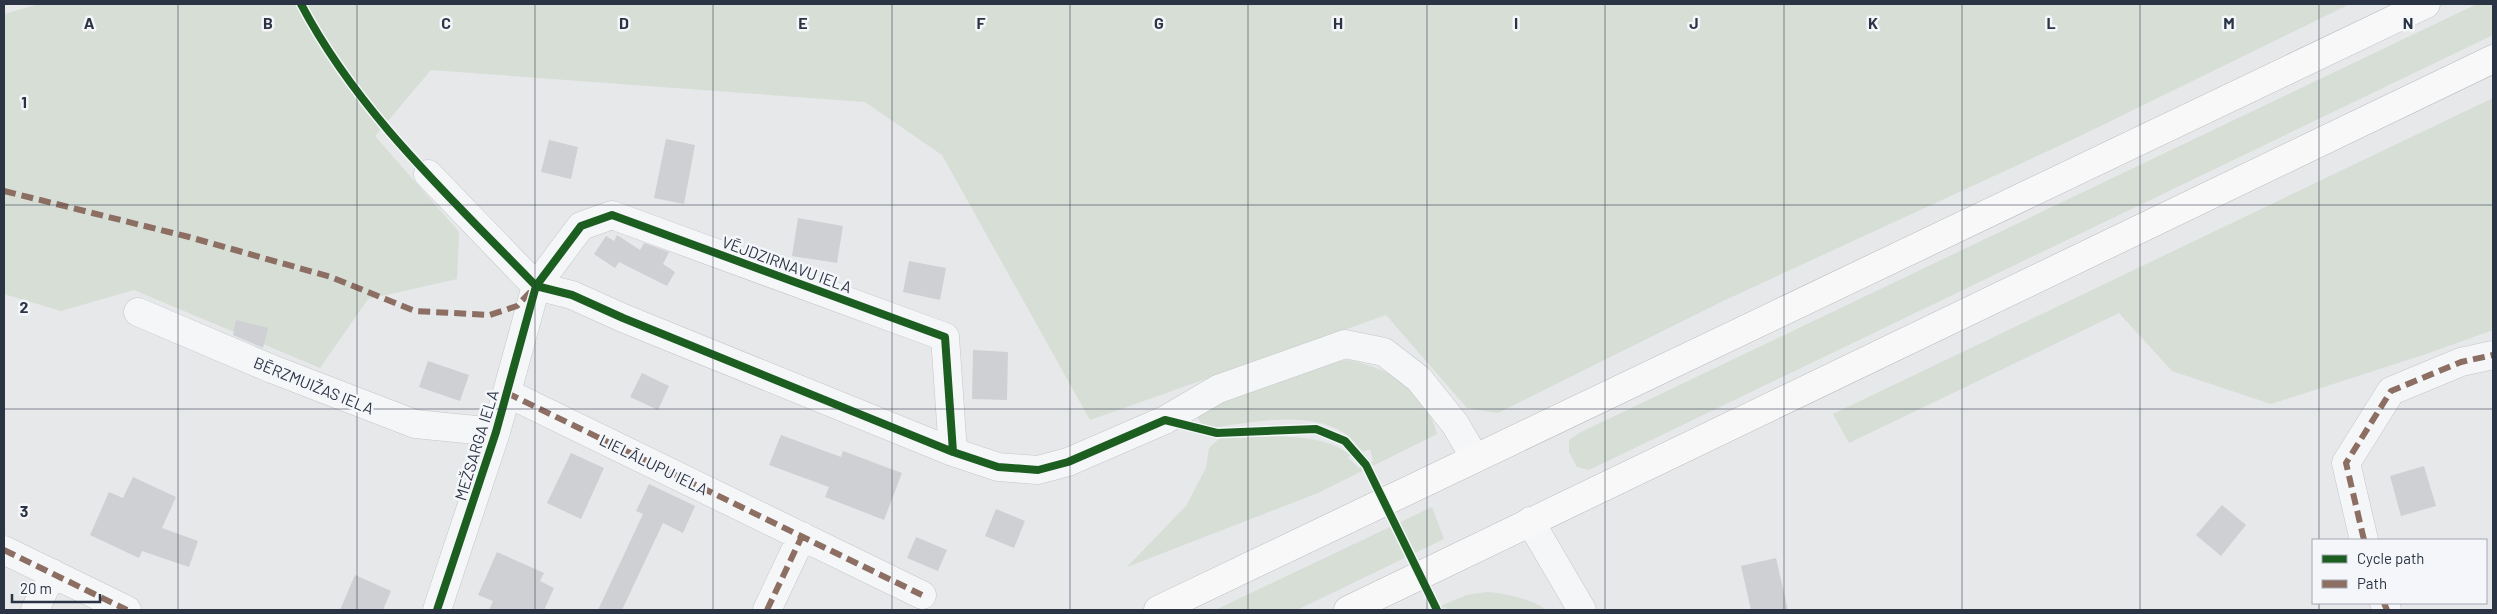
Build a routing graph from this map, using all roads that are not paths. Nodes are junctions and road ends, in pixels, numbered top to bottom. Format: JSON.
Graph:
{"nodes":[{"id":1,"x":2426,"y":4,"type":"edge"},
{"id":2,"x":2493,"y":59,"type":"edge"},
{"id":3,"x":428,"y":174,"type":"road end"},
{"id":4,"x":536,"y":286,"type":"junction"},
{"id":5,"x":138,"y":312,"type":"dead end"},
{"id":6,"x":2493,"y":355,"type":"edge"},
{"id":7,"x":507,"y":393,"type":"junction"},
{"id":8,"x":496,"y":432,"type":"junction"},
{"id":9,"x":953,"y":452,"type":"junction"},
{"id":10,"x":1475,"y":458,"type":"junction"},
{"id":11,"x":1530,"y":521,"type":"junction"},
{"id":12,"x":802,"y":536,"type":"junction"},
{"id":13,"x":2364,"y":539,"type":"edge"},
{"id":14,"x":4,"y":550,"type":"edge"},
{"id":15,"x":52,"y":573,"type":"junction"},
{"id":16,"x":922,"y":595,"type":"dead end"},
{"id":17,"x":35,"y":610,"type":"edge"},
{"id":18,"x":127,"y":610,"type":"edge"},
{"id":19,"x":437,"y":610,"type":"edge"},
{"id":20,"x":767,"y":610,"type":"edge"},
{"id":21,"x":1158,"y":610,"type":"edge"},
{"id":22,"x":1348,"y":610,"type":"edge"},
{"id":23,"x":1582,"y":610,"type":"edge"}],
"edges":[{"from":1,"to":10,"type":"highway"},
{"from":2,"to":11,"type":"highway"},
{"from":3,"to":4,"type":"street"},
{"from":4,"to":7,"type":"street","name":"MEŽSARGA IELA"},
{"from":4,"to":9,"type":"street"},
{"from":4,"to":9,"type":"street","name":"VĒJDZIRNAVU IELA"},
{"from":5,"to":8,"type":"street","name":"BĒRZMUIŽAS IELA"},
{"from":6,"to":13,"type":"street"},
{"from":7,"to":8,"type":"street","name":"MEŽSARGA IELA"},
{"from":7,"to":12,"type":"street","name":"LIELĀLUPU IELA"},
{"from":8,"to":19,"type":"street","name":"MEŽSARGA IELA"},
{"from":9,"to":10,"type":"street"},
{"from":10,"to":21,"type":"highway"},
{"from":11,"to":22,"type":"highway"},
{"from":11,"to":23,"type":"street"},
{"from":12,"to":16,"type":"street","name":"LIELĀLUPU IELA"},
{"from":12,"to":20,"type":"street"},
{"from":14,"to":15,"type":"street"},
{"from":15,"to":17,"type":"street"},
{"from":15,"to":18,"type":"street"}]}
